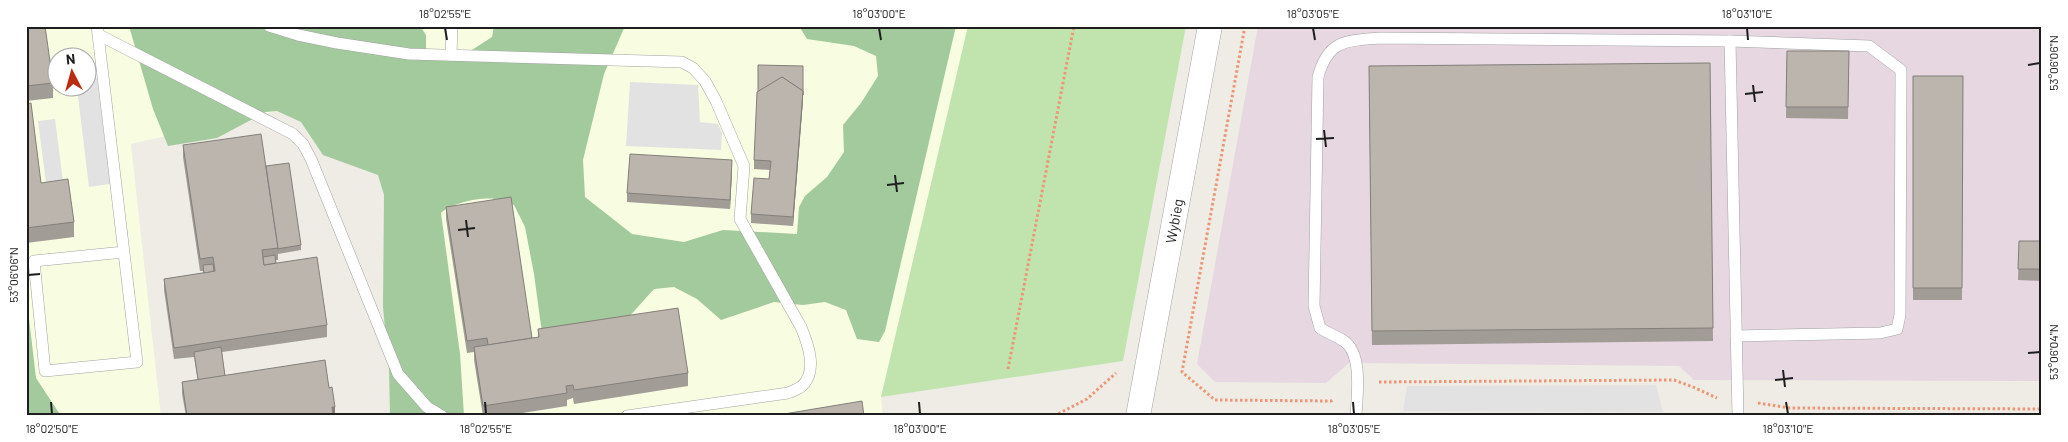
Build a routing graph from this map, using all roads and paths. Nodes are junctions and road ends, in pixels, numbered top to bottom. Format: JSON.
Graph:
{"nodes":[{"id":1,"x":269,"y":26,"type":"edge"},
{"id":2,"x":452,"y":26,"type":"edge"},
{"id":3,"x":1074,"y":26,"type":"edge"},
{"id":4,"x":1210,"y":26,"type":"edge"},
{"id":5,"x":1245,"y":26,"type":"edge"},
{"id":6,"x":98,"y":31,"type":"edge"},
{"id":7,"x":1730,"y":41,"type":"junction"},
{"id":8,"x":451,"y":55,"type":"junction"},
{"id":9,"x":124,"y":252,"type":"junction"},
{"id":10,"x":1736,"y":336,"type":"junction"},
{"id":11,"x":1008,"y":369,"type":"dead end"},
{"id":12,"x":1357,"y":387,"type":"junction"},
{"id":13,"x":1737,"y":401,"type":"junction"},
{"id":14,"x":2042,"y":409,"type":"edge"},
{"id":15,"x":442,"y":416,"type":"edge"},
{"id":16,"x":627,"y":416,"type":"edge"},
{"id":17,"x":1138,"y":416,"type":"edge"},
{"id":18,"x":1356,"y":416,"type":"edge"},
{"id":19,"x":1738,"y":416,"type":"edge"}],
"edges":[{"from":1,"to":8,"type":"lane"},
{"from":2,"to":8,"type":"lane"},
{"from":3,"to":11,"type":"path"},
{"from":4,"to":17,"type":"street","name":"Wybieg"},
{"from":5,"to":12,"type":"path"},
{"from":6,"to":9,"type":"lane"},
{"from":6,"to":15,"type":"lane"},
{"from":7,"to":10,"type":"lane"},
{"from":7,"to":10,"type":"lane"},
{"from":7,"to":12,"type":"lane"},
{"from":8,"to":16,"type":"lane"},
{"from":9,"to":9,"type":"lane"},
{"from":10,"to":13,"type":"lane"},
{"from":12,"to":13,"type":"path"},
{"from":12,"to":18,"type":"lane"},
{"from":13,"to":14,"type":"path"},
{"from":13,"to":19,"type":"lane"}]}
